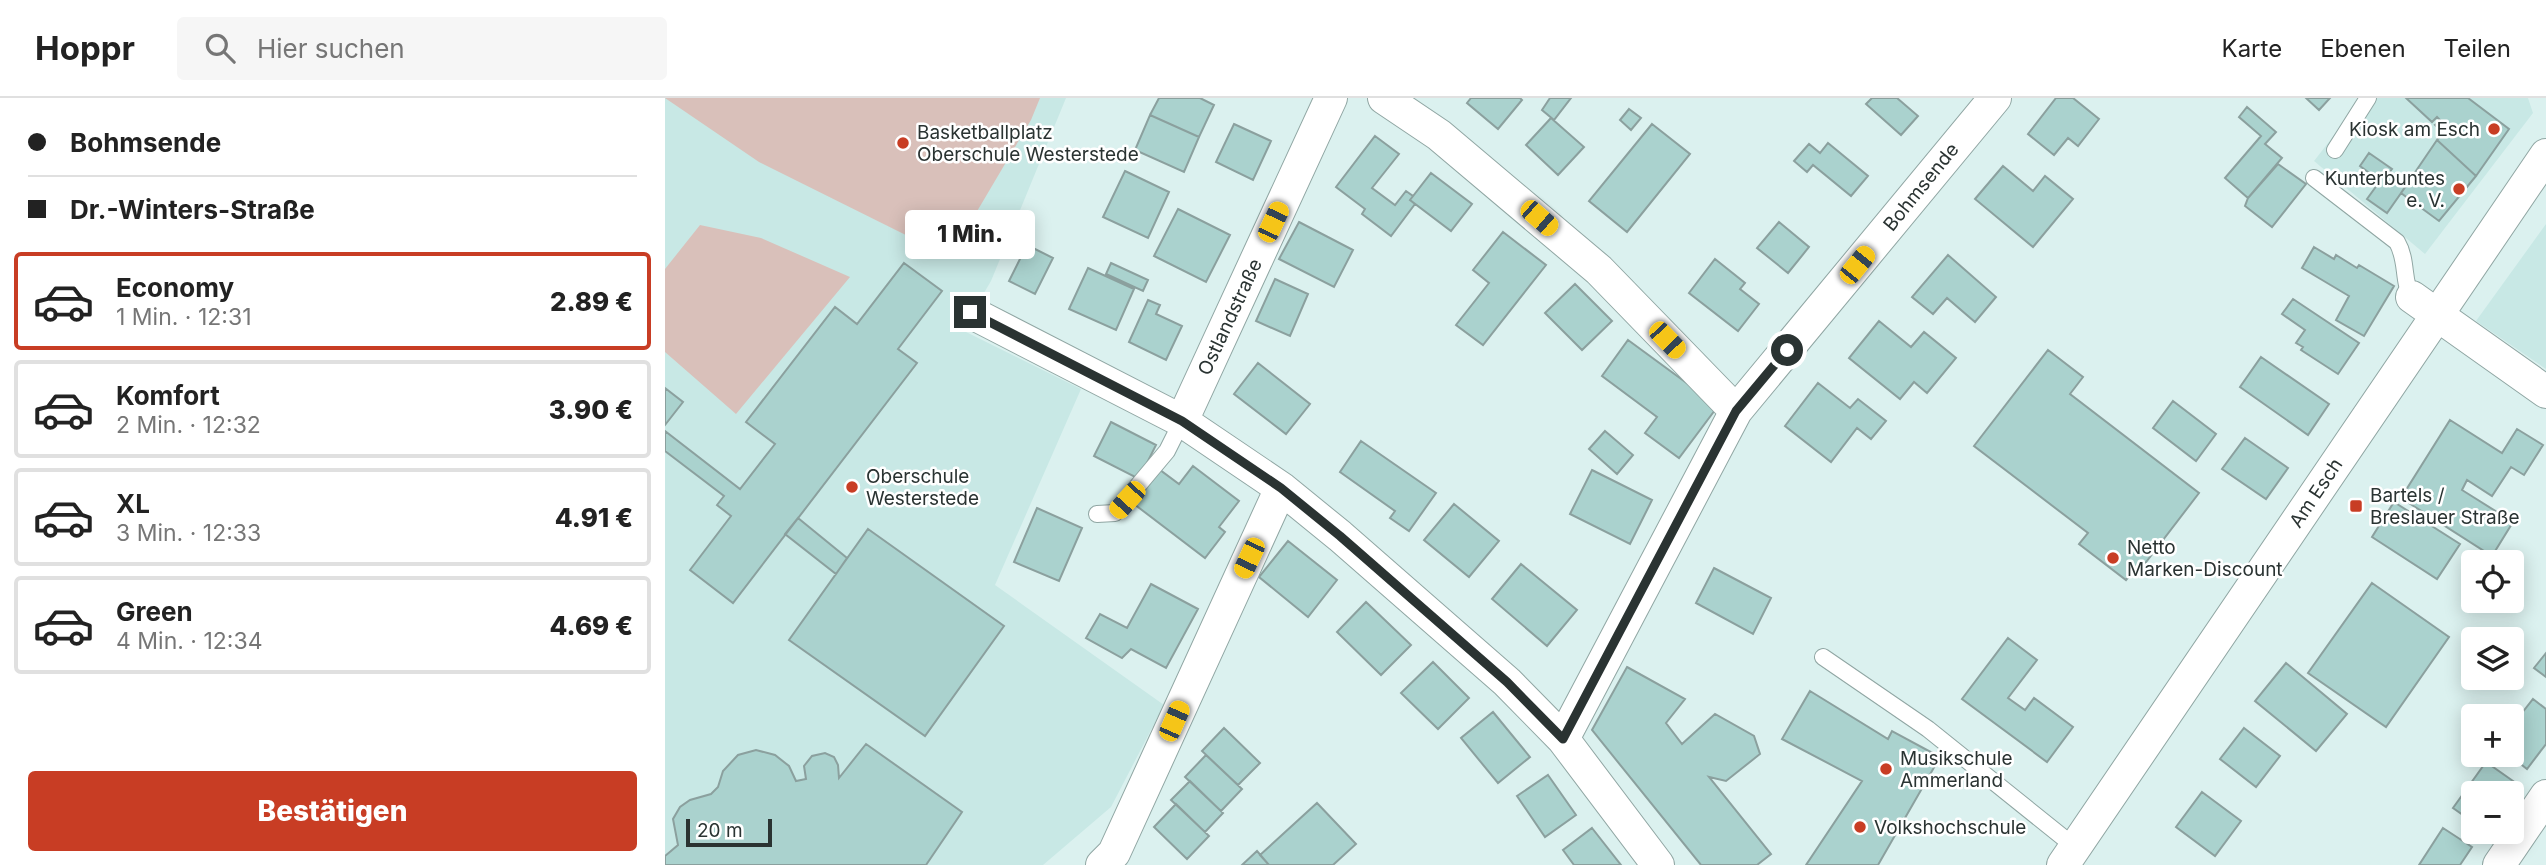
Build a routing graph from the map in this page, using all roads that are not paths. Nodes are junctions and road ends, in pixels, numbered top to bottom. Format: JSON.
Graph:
{"nodes":[{"id":1,"x":1331,"y":98,"type":"edge"},
{"id":2,"x":1384,"y":98,"type":"edge"},
{"id":3,"x":2368,"y":98,"type":"edge"},
{"id":4,"x":1979,"y":104,"type":"edge"},
{"id":5,"x":2335,"y":150,"type":"dead end"},
{"id":6,"x":2546,"y":155,"type":"edge"},
{"id":7,"x":2314,"y":178,"type":"dead end"},
{"id":8,"x":2424,"y":306,"type":"junction"},
{"id":9,"x":970,"y":312,"type":"dead end"},
{"id":10,"x":2546,"y":392,"type":"edge"},
{"id":11,"x":1736,"y":411,"type":"junction"},
{"id":12,"x":1182,"y":421,"type":"junction"},
{"id":13,"x":1281,"y":488,"type":"junction"},
{"id":14,"x":1097,"y":513,"type":"dead end"},
{"id":15,"x":1823,"y":657,"type":"dead end"},
{"id":16,"x":1563,"y":739,"type":"junction"},
{"id":17,"x":2546,"y":796,"type":"edge"},
{"id":18,"x":2069,"y":856,"type":"edge"},
{"id":19,"x":1114,"y":861,"type":"edge"},
{"id":20,"x":1658,"y":865,"type":"edge"},
{"id":21,"x":2499,"y":865,"type":"edge"}],
"edges":[{"from":1,"to":12,"type":"street","name":"Ostlandstraße"},
{"from":2,"to":11,"type":"street"},
{"from":3,"to":5,"type":"lane"},
{"from":4,"to":11,"type":"street","name":"Bohmsende"},
{"from":6,"to":8,"type":"street","name":"Am Esch"},
{"from":7,"to":8,"type":"lane"},
{"from":8,"to":10,"type":"street"},
{"from":8,"to":18,"type":"street","name":"Am Esch"},
{"from":9,"to":12,"type":"street"},
{"from":11,"to":16,"type":"street","name":"Bohmsende"},
{"from":12,"to":13,"type":"street"},
{"from":12,"to":14,"type":"lane"},
{"from":13,"to":16,"type":"street"},
{"from":13,"to":19,"type":"street"},
{"from":15,"to":18,"type":"lane"},
{"from":16,"to":20,"type":"street"},
{"from":17,"to":21,"type":"street"}]}
